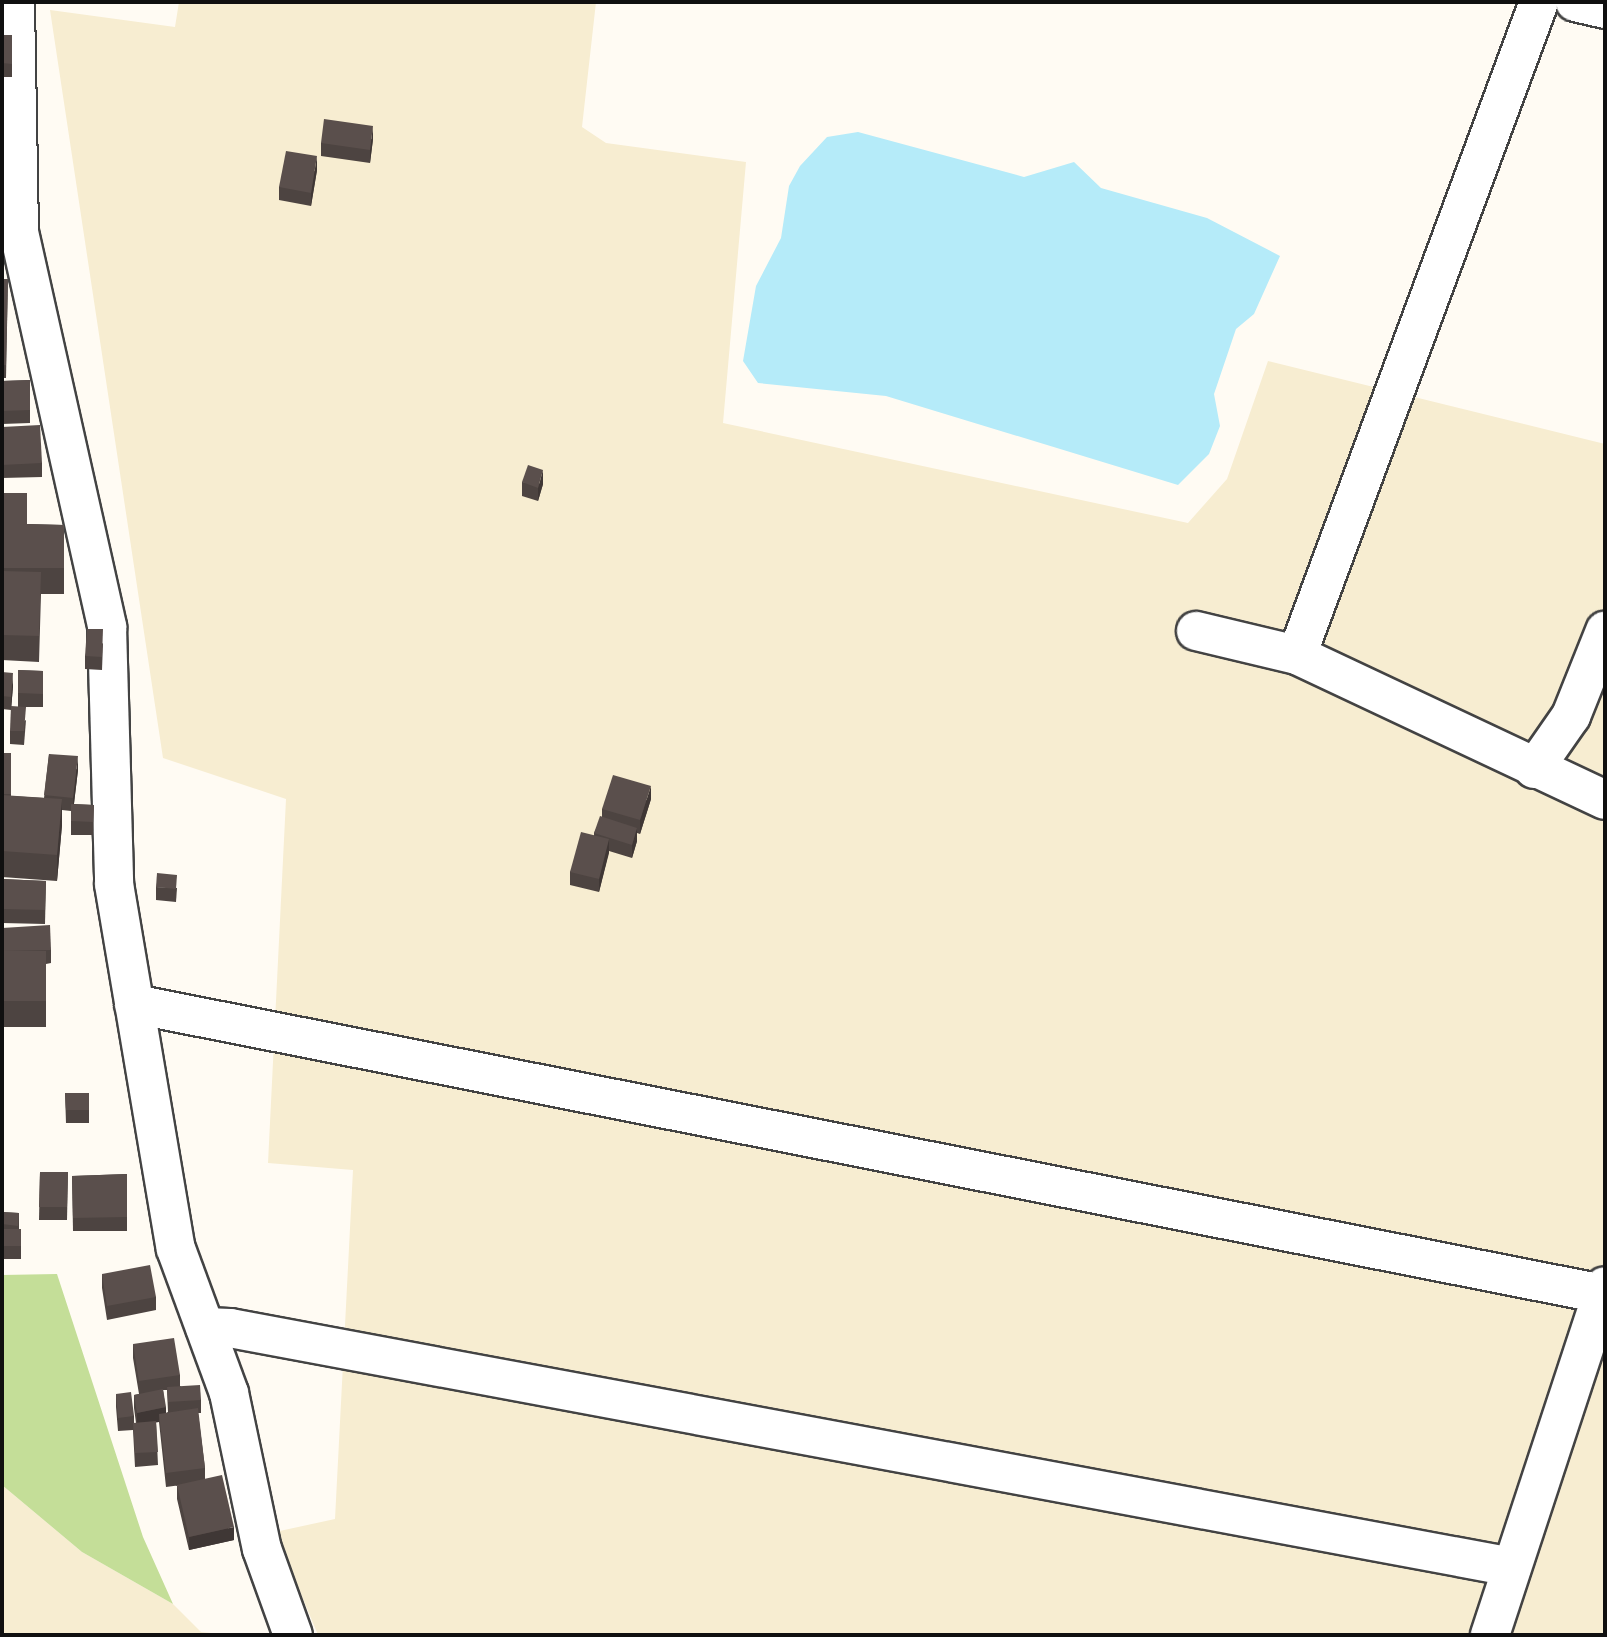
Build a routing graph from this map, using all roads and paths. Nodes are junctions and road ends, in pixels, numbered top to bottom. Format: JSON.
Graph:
{"nodes":[{"id":1,"x":15,"y":2,"type":"edge"},
{"id":2,"x":1539,"y":2,"type":"edge"},
{"id":3,"x":1575,"y":2,"type":"edge"},
{"id":4,"x":1605,"y":9,"type":"edge"},
{"id":5,"x":1196,"y":631,"type":"dead end"},
{"id":6,"x":1605,"y":631,"type":"edge"},
{"id":7,"x":1297,"y":655,"type":"junction"},
{"id":8,"x":1534,"y":769,"type":"junction"},
{"id":9,"x":1605,"y":800,"type":"edge"},
{"id":10,"x":134,"y":1004,"type":"junction"},
{"id":11,"x":1604,"y":1290,"type":"edge"},
{"id":12,"x":205,"y":1327,"type":"junction"},
{"id":13,"x":1512,"y":1567,"type":"junction"},
{"id":14,"x":293,"y":1635,"type":"edge"},
{"id":15,"x":1490,"y":1635,"type":"edge"}],
"edges":[{"from":1,"to":10,"type":"street"},
{"from":2,"to":7,"type":"street"},
{"from":3,"to":4,"type":"street"},
{"from":5,"to":7,"type":"street"},
{"from":6,"to":8,"type":"street"},
{"from":7,"to":8,"type":"street"},
{"from":8,"to":9,"type":"street"},
{"from":10,"to":11,"type":"street"},
{"from":10,"to":12,"type":"street"},
{"from":11,"to":13,"type":"street"},
{"from":12,"to":13,"type":"street"},
{"from":12,"to":14,"type":"street"},
{"from":13,"to":15,"type":"street"}]}
